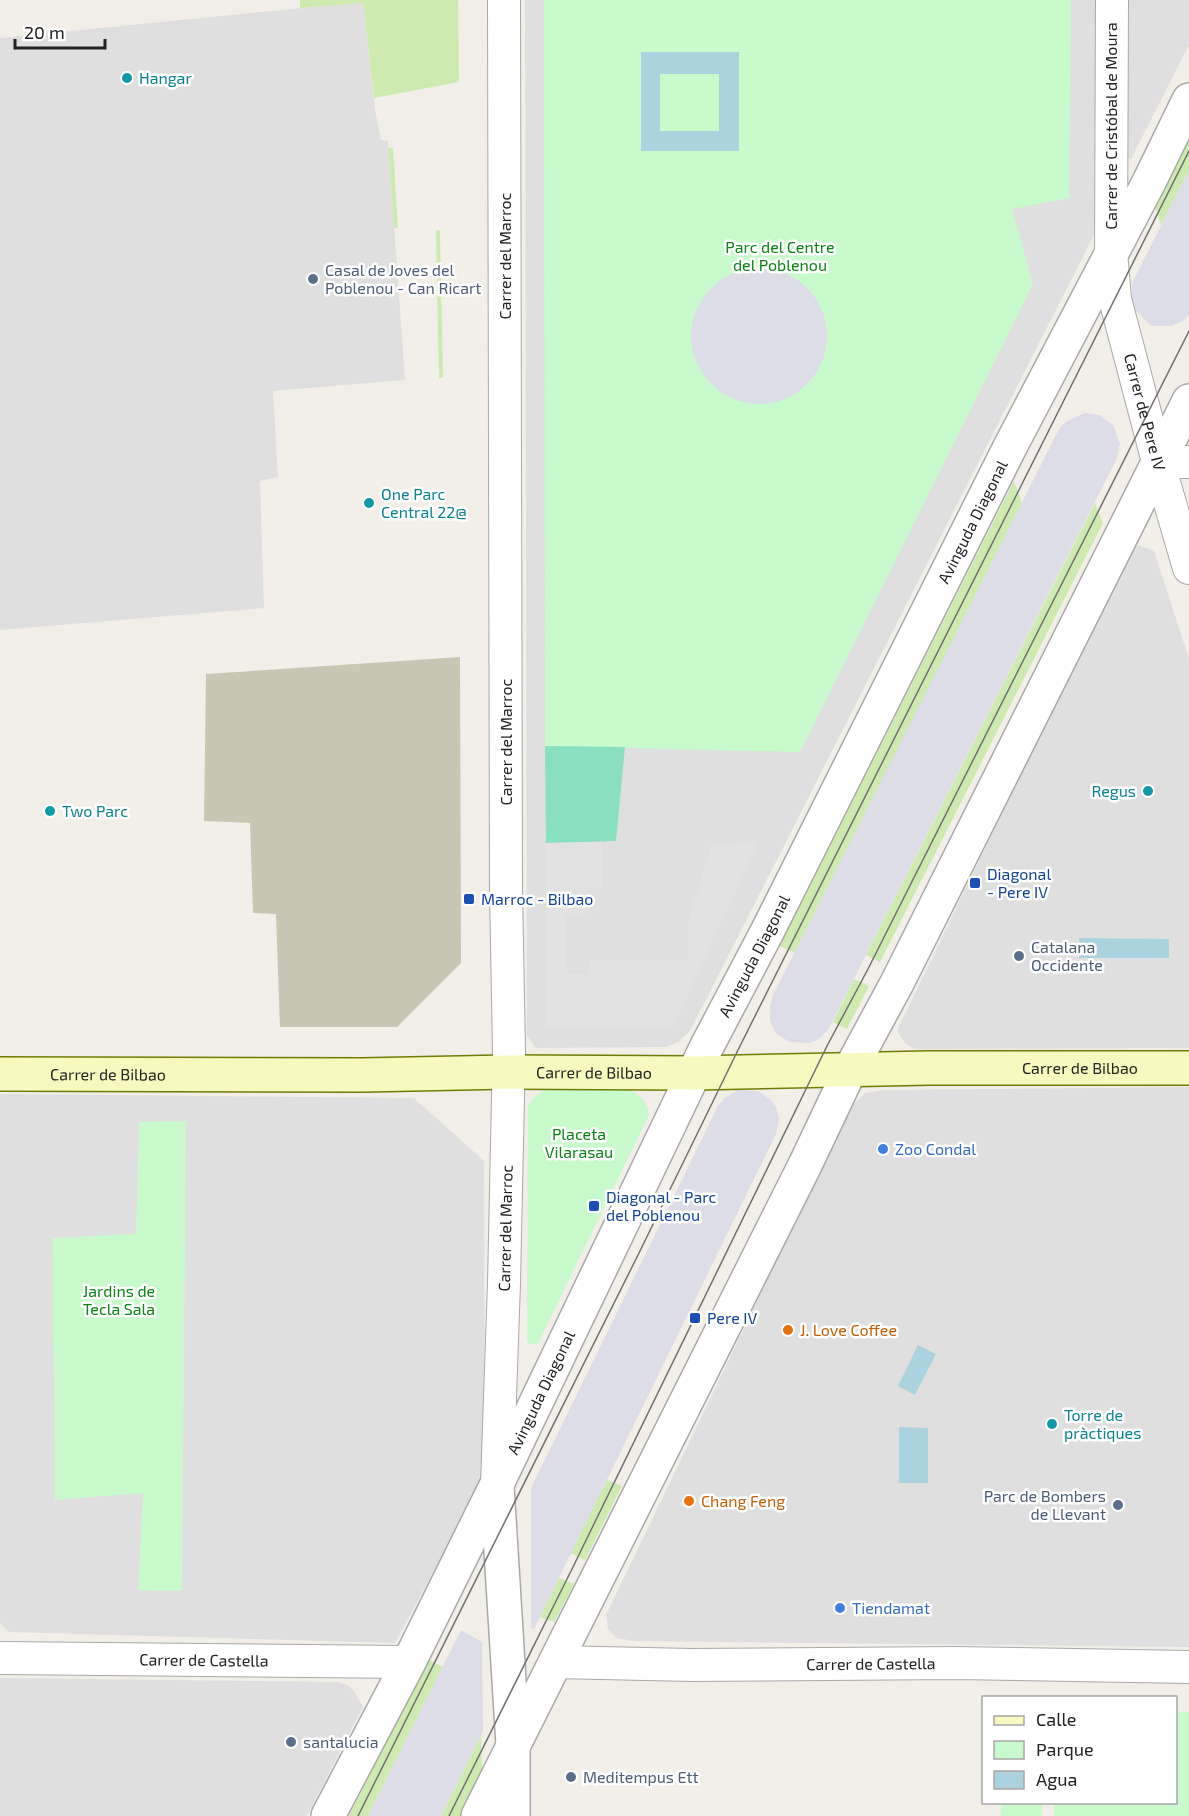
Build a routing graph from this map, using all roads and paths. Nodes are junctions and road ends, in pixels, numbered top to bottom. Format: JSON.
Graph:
{"nodes":[{"id":1,"x":504,"y":0,"type":"edge"},
{"id":2,"x":1112,"y":0,"type":"edge"},
{"id":3,"x":1189,"y":100,"type":"edge"},
{"id":4,"x":1111,"y":252,"type":"junction"},
{"id":5,"x":1189,"y":401,"type":"edge"},
{"id":6,"x":1174,"y":462,"type":"edge"},
{"id":7,"x":1189,"y":568,"type":"edge"},
{"id":8,"x":851,"y":1068,"type":"junction"},
{"id":9,"x":1189,"y":1068,"type":"edge"},
{"id":10,"x":508,"y":1072,"type":"junction"},
{"id":11,"x":694,"y":1073,"type":"junction"},
{"id":12,"x":0,"y":1074,"type":"edge"},
{"id":13,"x":497,"y":1484,"type":"junction"},
{"id":14,"x":0,"y":1658,"type":"edge"},
{"id":15,"x":409,"y":1662,"type":"junction"},
{"id":16,"x":555,"y":1662,"type":"junction"},
{"id":17,"x":1189,"y":1667,"type":"edge"},
{"id":18,"x":513,"y":1745,"type":"junction"},
{"id":19,"x":328,"y":1816,"type":"edge"},
{"id":20,"x":478,"y":1816,"type":"edge"},
{"id":21,"x":513,"y":1816,"type":"edge"}],
"edges":[{"from":1,"to":10,"type":"street","name":"Carrer del Marroc"},
{"from":2,"to":4,"type":"street","name":"Carrer de Cristóbal de Moura"},
{"from":3,"to":4,"type":"street","name":"Avinguda Diagonal"},
{"from":4,"to":6,"type":"street","name":"Carrer de Pere IV"},
{"from":4,"to":11,"type":"street","name":"Avinguda Diagonal"},
{"from":5,"to":6,"type":"street"},
{"from":6,"to":7,"type":"street","name":"Carrer de Pere IV"},
{"from":6,"to":8,"type":"street"},
{"from":8,"to":9,"type":"main road","name":"Carrer de Bilbao"},
{"from":8,"to":11,"type":"main road","name":"Carrer de Bilbao"},
{"from":8,"to":16,"type":"street"},
{"from":10,"to":11,"type":"main road","name":"Carrer de Bilbao"},
{"from":10,"to":12,"type":"main road","name":"Carrer de Bilbao"},
{"from":10,"to":13,"type":"street","name":"Carrer del Marroc"},
{"from":11,"to":13,"type":"street","name":"Avinguda Diagonal"},
{"from":13,"to":15,"type":"street","name":"Avinguda Diagonal"},
{"from":13,"to":18,"type":"street"},
{"from":14,"to":15,"type":"street","name":"Carrer de Castella"},
{"from":15,"to":19,"type":"street","name":"Avinguda Diagonal"},
{"from":16,"to":17,"type":"street","name":"Carrer de Castella"},
{"from":16,"to":18,"type":"street"},
{"from":18,"to":20,"type":"street"},
{"from":18,"to":21,"type":"street"}]}
